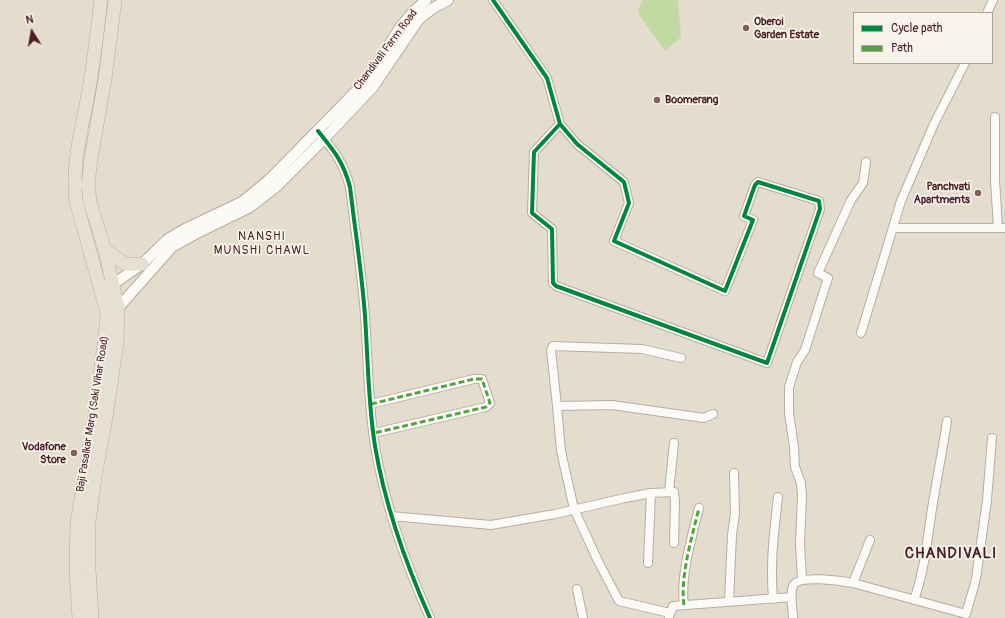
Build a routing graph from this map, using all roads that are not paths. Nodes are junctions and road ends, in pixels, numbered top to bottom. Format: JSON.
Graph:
{"nodes":[{"id":1,"x":101,"y":0,"type":"edge"},
{"id":2,"x":115,"y":0,"type":"edge"},
{"id":3,"x":426,"y":0,"type":"edge"},
{"id":4,"x":448,"y":0,"type":"edge"},
{"id":5,"x":493,"y":0,"type":"edge"},
{"id":6,"x":993,"y":0,"type":"edge"},
{"id":7,"x":433,"y":3,"type":"edge"},
{"id":8,"x":987,"y":12,"type":"edge"},
{"id":9,"x":964,"y":64,"type":"edge"},
{"id":10,"x":91,"y":77,"type":"junction"},
{"id":11,"x":105,"y":79,"type":"junction"},
{"id":12,"x":995,"y":117,"type":"dead end"},
{"id":13,"x":560,"y":124,"type":"junction"},
{"id":14,"x":321,"y":135,"type":"junction"},
{"id":15,"x":866,"y":162,"type":"dead end"},
{"id":16,"x":228,"y":213,"type":"junction"},
{"id":17,"x":893,"y":228,"type":"junction"},
{"id":18,"x":1002,"y":228,"type":"edge"},
{"id":19,"x":105,"y":250,"type":"junction"},
{"id":20,"x":142,"y":264,"type":"junction"},
{"id":21,"x":106,"y":286,"type":"junction"},
{"id":22,"x":112,"y":311,"type":"junction"},
{"id":23,"x":861,"y":334,"type":"dead end"},
{"id":24,"x":681,"y":358,"type":"dead end"},
{"id":25,"x":370,"y":404,"type":"junction"},
{"id":26,"x":557,"y":406,"type":"junction"},
{"id":27,"x":713,"y":414,"type":"dead end"},
{"id":28,"x":947,"y":421,"type":"dead end"},
{"id":29,"x":374,"y":432,"type":"junction"},
{"id":30,"x":992,"y":438,"type":"dead end"},
{"id":31,"x":674,"y":443,"type":"dead end"},
{"id":32,"x":734,"y":473,"type":"dead end"},
{"id":33,"x":669,"y":492,"type":"junction"},
{"id":34,"x":651,"y":493,"type":"junction"},
{"id":35,"x":778,"y":497,"type":"dead end"},
{"id":36,"x":699,"y":508,"type":"dead end"},
{"id":37,"x":574,"y":509,"type":"junction"},
{"id":38,"x":391,"y":516,"type":"junction"},
{"id":39,"x":870,"y":540,"type":"dead end"},
{"id":40,"x":674,"y":543,"type":"dead end"},
{"id":41,"x":648,"y":563,"type":"dead end"},
{"id":42,"x":802,"y":579,"type":"junction"},
{"id":43,"x":853,"y":583,"type":"junction"},
{"id":44,"x":576,"y":589,"type":"dead end"},
{"id":45,"x":792,"y":597,"type":"junction"},
{"id":46,"x":773,"y":599,"type":"junction"},
{"id":47,"x":914,"y":600,"type":"junction"},
{"id":48,"x":729,"y":602,"type":"junction"},
{"id":49,"x":684,"y":606,"type":"junction"},
{"id":50,"x":670,"y":616,"type":"edge"},
{"id":51,"x":79,"y":618,"type":"edge"},
{"id":52,"x":92,"y":618,"type":"edge"},
{"id":53,"x":430,"y":618,"type":"edge"},
{"id":54,"x":583,"y":618,"type":"edge"},
{"id":55,"x":793,"y":618,"type":"edge"}],
"edges":[{"from":1,"to":10,"type":"main road","name":"Baji Pasalkar Marg (Saki Vihar Road)"},
{"from":2,"to":11,"type":"main road","name":"Baji Pasalkar Marg (Saki Vihar Road)"},
{"from":3,"to":14,"type":"street","name":"Chandivali Farm Road"},
{"from":4,"to":7,"type":"street"},
{"from":5,"to":13,"type":"street"},
{"from":6,"to":8,"type":"street"},
{"from":7,"to":14,"type":"street"},
{"from":9,"to":17,"type":"street"},
{"from":10,"to":11,"type":"main road"},
{"from":10,"to":21,"type":"main road","name":"Baji Pasalkar Marg (Saki Vihar Road)"},
{"from":11,"to":19,"type":"main road","name":"Baji Pasalkar Marg (Saki Vihar Road)"},
{"from":12,"to":18,"type":"street"},
{"from":13,"to":13,"type":"street"},
{"from":14,"to":16,"type":"street"},
{"from":14,"to":25,"type":"street"},
{"from":15,"to":42,"type":"street"},
{"from":16,"to":20,"type":"street"},
{"from":16,"to":22,"type":"street"},
{"from":17,"to":18,"type":"street"},
{"from":17,"to":23,"type":"street"},
{"from":19,"to":20,"type":"main road"},
{"from":19,"to":21,"type":"main road","name":"Baji Pasalkar Marg (Saki Vihar Road)"},
{"from":20,"to":21,"type":"street"},
{"from":21,"to":22,"type":"main road","name":"Baji Pasalkar Marg (Saki Vihar Road)"},
{"from":22,"to":51,"type":"main road","name":"Baji Pasalkar Marg (Saki Vihar Road)"},
{"from":22,"to":52,"type":"main road","name":"Baji Pasalkar Marg (Saki Vihar Road)"},
{"from":24,"to":26,"type":"street"},
{"from":25,"to":29,"type":"street"},
{"from":25,"to":29,"type":"street"},
{"from":26,"to":27,"type":"street"},
{"from":26,"to":37,"type":"street"},
{"from":28,"to":47,"type":"street"},
{"from":29,"to":38,"type":"street"},
{"from":30,"to":47,"type":"street"},
{"from":31,"to":33,"type":"street"},
{"from":32,"to":48,"type":"street"},
{"from":33,"to":34,"type":"street"},
{"from":33,"to":40,"type":"street"},
{"from":34,"to":37,"type":"street"},
{"from":34,"to":41,"type":"street"},
{"from":35,"to":46,"type":"street"},
{"from":36,"to":49,"type":"street"},
{"from":37,"to":38,"type":"street"},
{"from":37,"to":50,"type":"street"},
{"from":38,"to":53,"type":"street"},
{"from":39,"to":43,"type":"street"},
{"from":42,"to":43,"type":"street"},
{"from":42,"to":45,"type":"street"},
{"from":43,"to":47,"type":"street"},
{"from":44,"to":54,"type":"street"},
{"from":45,"to":46,"type":"street"},
{"from":45,"to":55,"type":"street"},
{"from":46,"to":48,"type":"street"},
{"from":48,"to":49,"type":"street"},
{"from":49,"to":50,"type":"street"}]}
